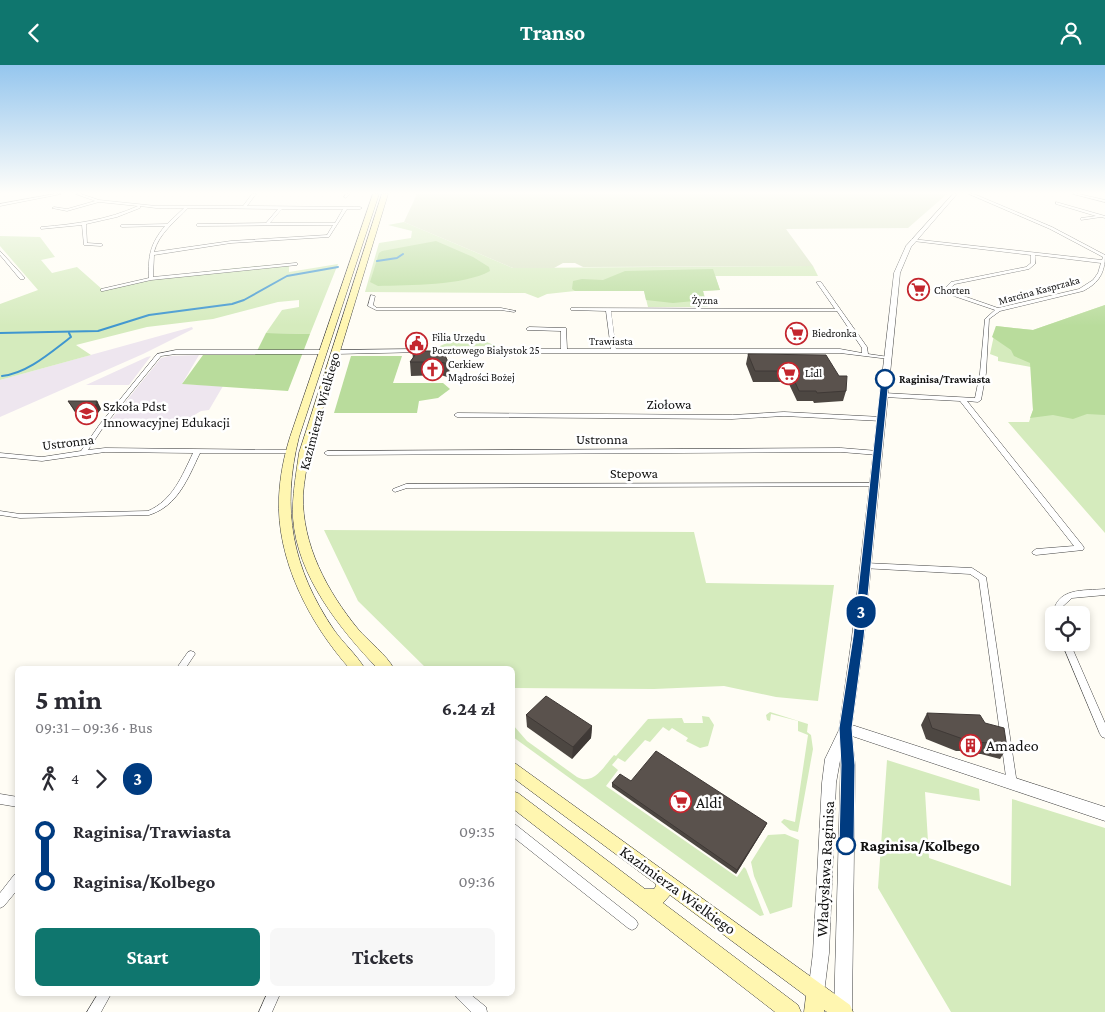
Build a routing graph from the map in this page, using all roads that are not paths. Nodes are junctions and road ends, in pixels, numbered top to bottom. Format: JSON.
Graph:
{"nodes":[{"id":1,"x":85,"y":238,"type":"edge"},
{"id":2,"x":157,"y":238,"type":"edge"},
{"id":3,"x":323,"y":238,"type":"edge"},
{"id":4,"x":1068,"y":238,"type":"edge"},
{"id":5,"x":360,"y":240,"type":"joint"},
{"id":6,"x":913,"y":240,"type":"joint"},
{"id":7,"x":370,"y":241,"type":"joint"},
{"id":8,"x":101,"y":245,"type":"dead end"},
{"id":9,"x":0,"y":252,"type":"edge"},
{"id":10,"x":151,"y":254,"type":"junction"},
{"id":11,"x":1033,"y":255,"type":"junction"},
{"id":12,"x":1104,"y":259,"type":"edge"},
{"id":13,"x":294,"y":264,"type":"dead end"},
{"id":14,"x":22,"y":278,"type":"dead end"},
{"id":15,"x":151,"y":279,"type":"junction"},
{"id":16,"x":820,"y":283,"type":"dead end"},
{"id":17,"x":103,"y":290,"type":"dead end"},
{"id":18,"x":373,"y":296,"type":"dead end"},
{"id":19,"x":573,"y":309,"type":"dead end"},
{"id":20,"x":608,"y":309,"type":"junction"},
{"id":21,"x":837,"y":310,"type":"junction"},
{"id":22,"x":998,"y":310,"type":"junction"},
{"id":23,"x":514,"y":311,"type":"dead end"},
{"id":24,"x":336,"y":313,"type":"junction"},
{"id":25,"x":347,"y":313,"type":"junction"},
{"id":26,"x":529,"y":329,"type":"dead end"},
{"id":27,"x":564,"y":351,"type":"junction"},
{"id":28,"x":614,"y":351,"type":"junction"},
{"id":29,"x":323,"y":352,"type":"junction"},
{"id":30,"x":335,"y":352,"type":"junction"},
{"id":31,"x":865,"y":354,"type":"junction"},
{"id":32,"x":887,"y":358,"type":"junction"},
{"id":33,"x":884,"y":395,"type":"junction"},
{"id":34,"x":962,"y":399,"type":"junction"},
{"id":35,"x":457,"y":415,"type":"dead end"},
{"id":36,"x":882,"y":419,"type":"junction"},
{"id":37,"x":84,"y":452,"type":"junction"},
{"id":38,"x":198,"y":452,"type":"junction"},
{"id":39,"x":290,"y":452,"type":"junction"},
{"id":40,"x":327,"y":453,"type":"dead end"},
{"id":41,"x":878,"y":453,"type":"junction"},
{"id":42,"x":0,"y":455,"type":"edge"},
{"id":43,"x":874,"y":485,"type":"junction"},
{"id":44,"x":395,"y":490,"type":"dead end"},
{"id":45,"x":0,"y":513,"type":"edge"},
{"id":46,"x":1036,"y":552,"type":"dead end"},
{"id":47,"x":865,"y":566,"type":"junction"},
{"id":48,"x":1105,"y":592,"type":"edge"},
{"id":49,"x":1058,"y":606,"type":"edge"},
{"id":50,"x":1069,"y":651,"type":"edge"},
{"id":51,"x":191,"y":654,"type":"dead end"},
{"id":52,"x":182,"y":666,"type":"edge"},
{"id":53,"x":356,"y":666,"type":"edge"},
{"id":54,"x":384,"y":666,"type":"edge"},
{"id":55,"x":846,"y":728,"type":"junction"},
{"id":56,"x":1105,"y":734,"type":"edge"},
{"id":57,"x":515,"y":770,"type":"edge"},
{"id":58,"x":1012,"y":783,"type":"junction"},
{"id":59,"x":0,"y":799,"type":"edge"},
{"id":60,"x":515,"y":800,"type":"edge"},
{"id":61,"x":15,"y":802,"type":"edge"},
{"id":62,"x":1105,"y":814,"type":"edge"},
{"id":63,"x":515,"y":831,"type":"edge"},
{"id":64,"x":662,"y":879,"type":"junction"},
{"id":65,"x":15,"y":883,"type":"edge"},
{"id":66,"x":644,"y":898,"type":"junction"},
{"id":67,"x":0,"y":902,"type":"edge"},
{"id":68,"x":632,"y":924,"type":"dead end"},
{"id":69,"x":104,"y":996,"type":"edge"},
{"id":70,"x":273,"y":996,"type":"edge"},
{"id":71,"x":463,"y":996,"type":"edge"},
{"id":72,"x":815,"y":1003,"type":"edge"},
{"id":73,"x":93,"y":1012,"type":"edge"},
{"id":74,"x":265,"y":1012,"type":"edge"},
{"id":75,"x":481,"y":1012,"type":"edge"},
{"id":76,"x":791,"y":1012,"type":"edge"},
{"id":77,"x":843,"y":1012,"type":"edge"}],
"edges":[{"from":1,"to":8,"type":"street"},
{"from":2,"to":10,"type":"street"},
{"from":3,"to":10,"type":"street"},
{"from":4,"to":12,"type":"street"},
{"from":5,"to":7,"type":"main road"},
{"from":5,"to":24,"type":"main road","name":"Kazimierza Wielkiego"},
{"from":6,"to":11,"type":"street"},
{"from":6,"to":32,"type":"street","name":"Władysława Raginisa"},
{"from":7,"to":25,"type":"main road","name":"Kazimierza Wielkiego"},
{"from":9,"to":14,"type":"street"},
{"from":10,"to":15,"type":"street"},
{"from":11,"to":12,"type":"street"},
{"from":11,"to":22,"type":"street"},
{"from":12,"to":22,"type":"street","name":"Marcina Kasprzaka"},
{"from":13,"to":15,"type":"street"},
{"from":15,"to":17,"type":"street"},
{"from":16,"to":21,"type":"street"},
{"from":18,"to":23,"type":"street"},
{"from":19,"to":20,"type":"street","name":"Żyzna"},
{"from":20,"to":21,"type":"street","name":"Żyzna"},
{"from":20,"to":28,"type":"street"},
{"from":21,"to":31,"type":"street"},
{"from":22,"to":34,"type":"street","name":"Marcina Kasprzaka"},
{"from":24,"to":25,"type":"main road"},
{"from":24,"to":29,"type":"main road","name":"Kazimierza Wielkiego"},
{"from":25,"to":30,"type":"main road","name":"Kazimierza Wielkiego"},
{"from":26,"to":27,"type":"street"},
{"from":27,"to":28,"type":"street","name":"Trawiasta"},
{"from":27,"to":30,"type":"street","name":"Trawiasta"},
{"from":28,"to":31,"type":"street","name":"Trawiasta"},
{"from":29,"to":37,"type":"street"},
{"from":29,"to":39,"type":"main road","name":"Kazimierza Wielkiego"},
{"from":30,"to":54,"type":"main road","name":"Kazimierza Wielkiego"},
{"from":31,"to":32,"type":"street","name":"Trawiasta"},
{"from":32,"to":33,"type":"street","name":"Władysława Raginisa"},
{"from":33,"to":34,"type":"street","name":"Marcina Kasprzaka"},
{"from":33,"to":36,"type":"street","name":"Władysława Raginisa"},
{"from":34,"to":46,"type":"street"},
{"from":35,"to":36,"type":"street","name":"Ziołowa"},
{"from":36,"to":41,"type":"street","name":"Władysława Raginisa"},
{"from":37,"to":38,"type":"street","name":"Ustronna"},
{"from":37,"to":42,"type":"street","name":"Ustronna"},
{"from":38,"to":39,"type":"street","name":"Ustronna"},
{"from":38,"to":45,"type":"street"},
{"from":39,"to":53,"type":"main road","name":"Kazimierza Wielkiego"},
{"from":40,"to":41,"type":"street","name":"Ustronna"},
{"from":41,"to":43,"type":"street","name":"Władysława Raginisa"},
{"from":43,"to":44,"type":"street","name":"Stepowa"},
{"from":43,"to":47,"type":"street","name":"Władysława Raginisa"},
{"from":47,"to":55,"type":"street","name":"Władysława Raginisa"},
{"from":47,"to":58,"type":"street"},
{"from":48,"to":49,"type":"street"},
{"from":50,"to":56,"type":"street"},
{"from":51,"to":52,"type":"street"},
{"from":55,"to":58,"type":"street"},
{"from":55,"to":72,"type":"street","name":"Władysława Raginisa"},
{"from":55,"to":77,"type":"street","name":"Władysława Raginisa"},
{"from":57,"to":64,"type":"main road","name":"Kazimierza Wielkiego"},
{"from":58,"to":62,"type":"street"},
{"from":59,"to":61,"type":"street"},
{"from":60,"to":66,"type":"main road","name":"Kazimierza Wielkiego"},
{"from":63,"to":68,"type":"street"},
{"from":64,"to":66,"type":"main road"},
{"from":64,"to":72,"type":"main road","name":"Kazimierza Wielkiego"},
{"from":65,"to":67,"type":"street"},
{"from":66,"to":76,"type":"main road","name":"Kazimierza Wielkiego"},
{"from":69,"to":73,"type":"street"},
{"from":70,"to":74,"type":"street"},
{"from":71,"to":75,"type":"street"},
{"from":72,"to":77,"type":"main road","name":"Kazimierza Wielkiego"}]}
